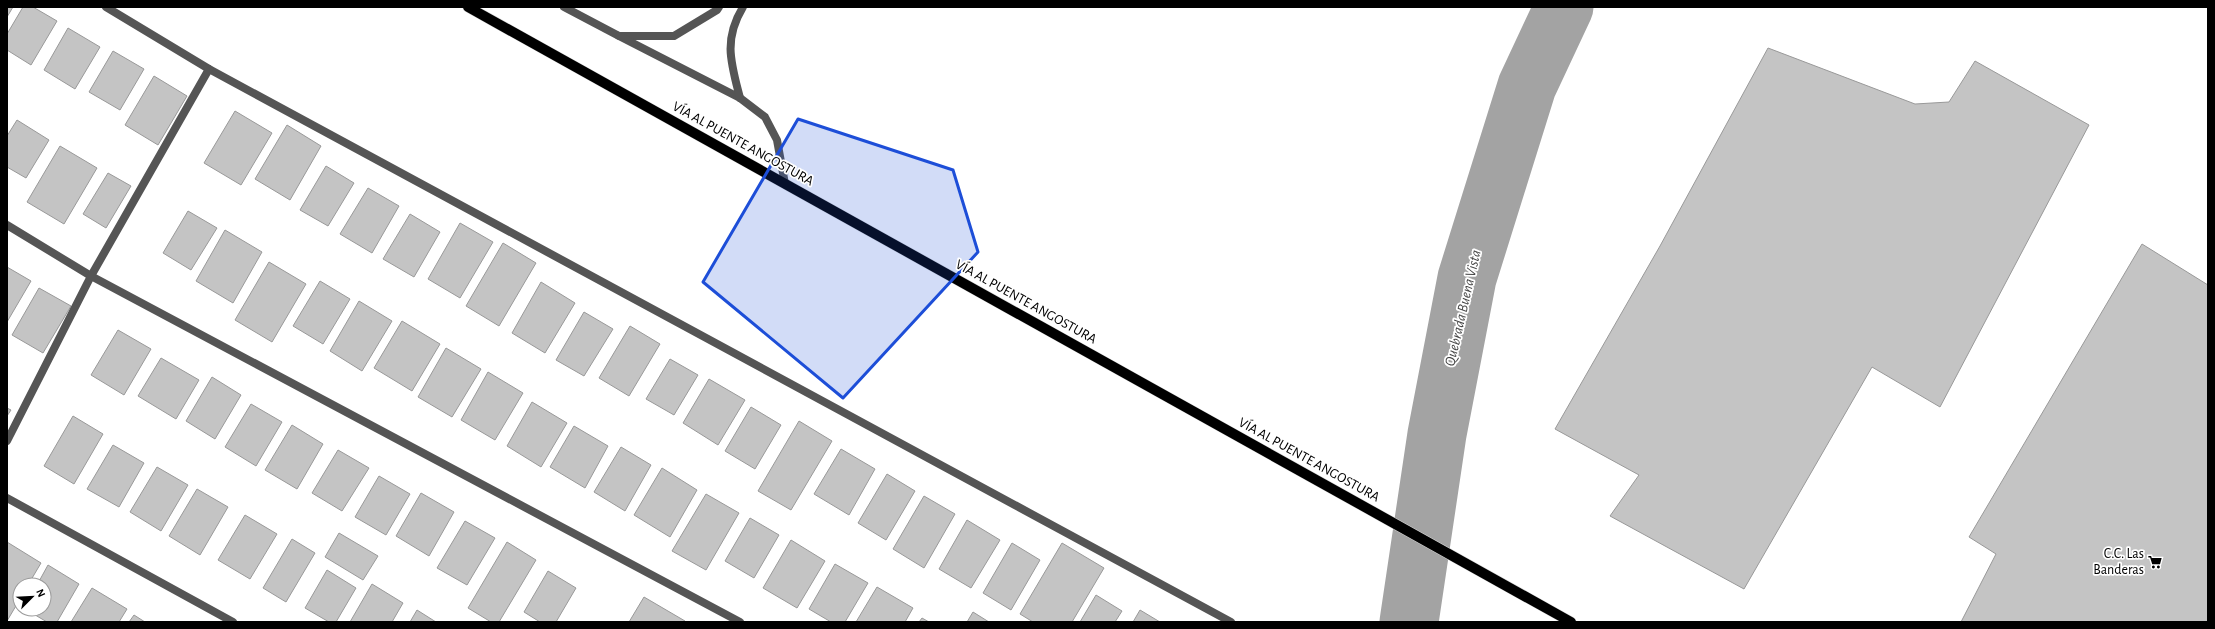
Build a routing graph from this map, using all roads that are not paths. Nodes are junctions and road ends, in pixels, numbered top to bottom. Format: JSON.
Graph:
{"nodes":[{"id":1,"x":106,"y":7,"type":"edge"},
{"id":2,"x":468,"y":7,"type":"edge"},
{"id":3,"x":564,"y":7,"type":"edge"},
{"id":4,"x":719,"y":7,"type":"edge"},
{"id":5,"x":743,"y":7,"type":"edge"},
{"id":6,"x":619,"y":36,"type":"junction"},
{"id":7,"x":209,"y":69,"type":"junction"},
{"id":8,"x":740,"y":98,"type":"junction"},
{"id":9,"x":785,"y":184,"type":"junction"},
{"id":10,"x":7,"y":225,"type":"edge"},
{"id":11,"x":91,"y":276,"type":"junction"},
{"id":12,"x":7,"y":441,"type":"edge"},
{"id":13,"x":7,"y":498,"type":"edge"},
{"id":14,"x":233,"y":622,"type":"edge"},
{"id":15,"x":740,"y":622,"type":"edge"},
{"id":16,"x":1231,"y":622,"type":"edge"},
{"id":17,"x":1571,"y":622,"type":"edge"}],
"edges":[{"from":1,"to":7,"type":"street"},
{"from":2,"to":9,"type":"main road","name":"VÍA AL PUENTE ANGOSTURA"},
{"from":3,"to":6,"type":"street"},
{"from":4,"to":6,"type":"street"},
{"from":5,"to":8,"type":"street"},
{"from":6,"to":8,"type":"street"},
{"from":7,"to":11,"type":"street"},
{"from":7,"to":16,"type":"street"},
{"from":8,"to":9,"type":"street"},
{"from":9,"to":17,"type":"main road","name":"VÍA AL PUENTE ANGOSTURA"},
{"from":10,"to":11,"type":"street"},
{"from":11,"to":12,"type":"street"},
{"from":11,"to":15,"type":"street"},
{"from":13,"to":14,"type":"street"}]}
